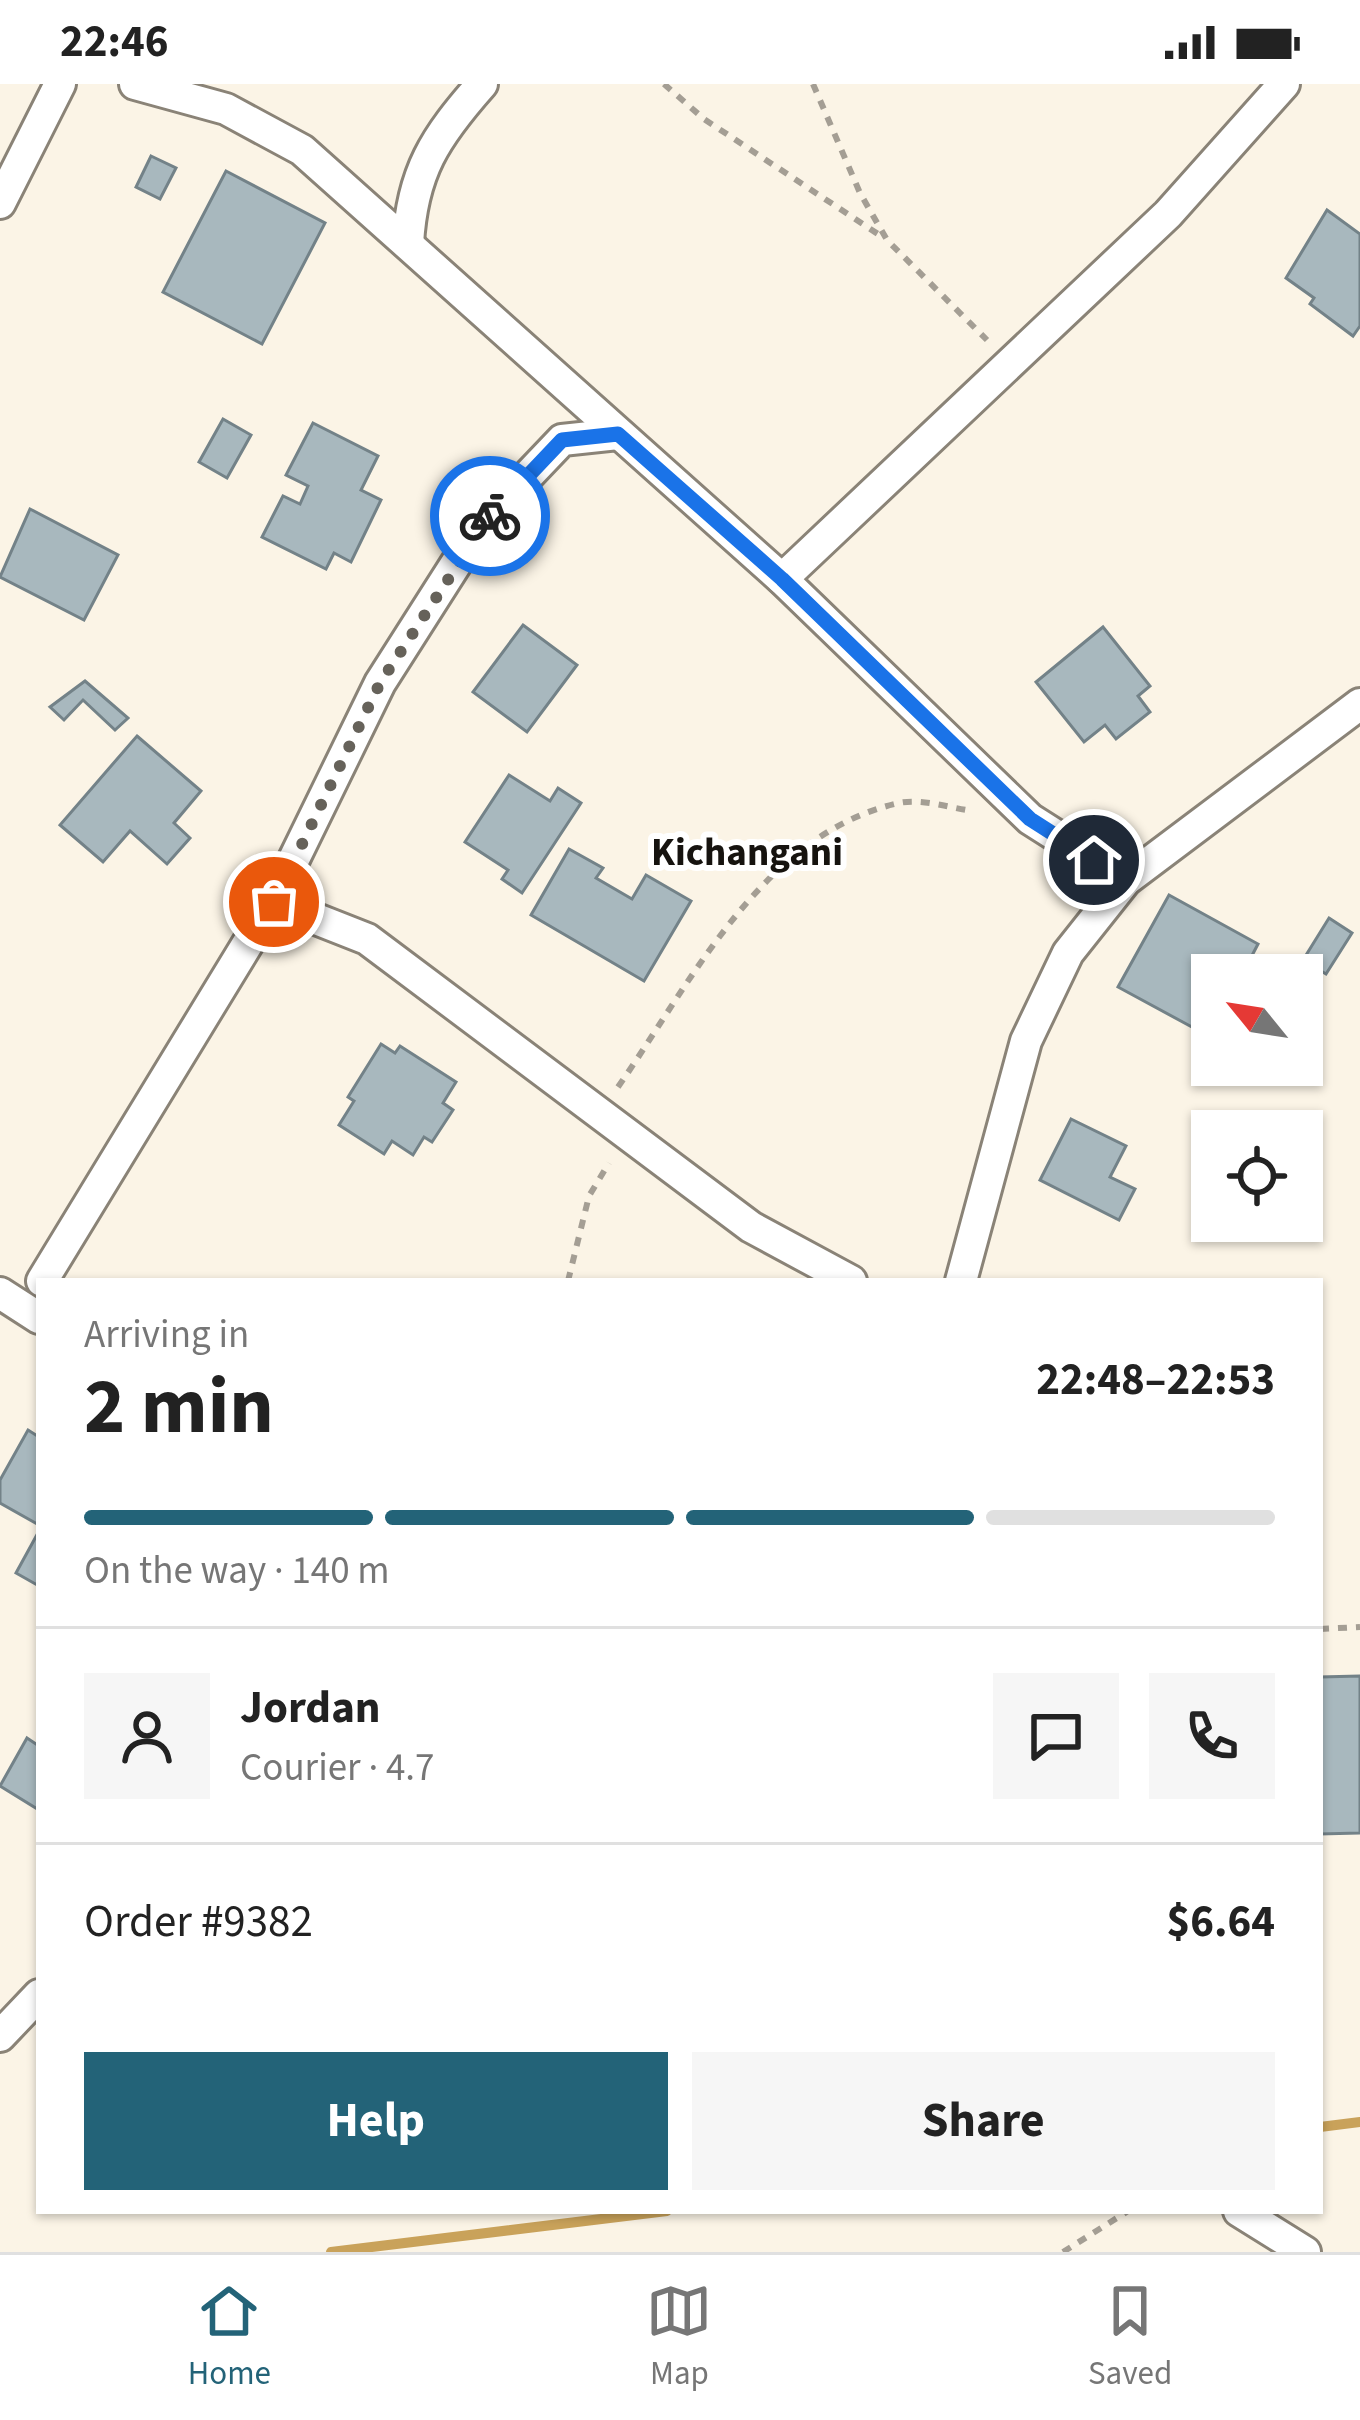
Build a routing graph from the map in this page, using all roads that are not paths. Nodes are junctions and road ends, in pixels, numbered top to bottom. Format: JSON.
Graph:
{"nodes":[{"id":1,"x":60,"y":84,"type":"edge"},
{"id":2,"x":135,"y":84,"type":"edge"},
{"id":3,"x":482,"y":84,"type":"edge"},
{"id":4,"x":1284,"y":84,"type":"edge"},
{"id":5,"x":0,"y":203,"type":"edge"},
{"id":6,"x":408,"y":244,"type":"junction"},
{"id":7,"x":618,"y":434,"type":"junction"},
{"id":8,"x":782,"y":579,"type":"junction"},
{"id":9,"x":1360,"y":704,"type":"edge"},
{"id":10,"x":1126,"y":880,"type":"junction"},
{"id":11,"x":274,"y":902,"type":"junction"},
{"id":12,"x":41,"y":1278,"type":"edge"},
{"id":13,"x":845,"y":1278,"type":"edge"},
{"id":14,"x":962,"y":1278,"type":"edge"},
{"id":15,"x":36,"y":1998,"type":"edge"},
{"id":16,"x":0,"y":2036,"type":"edge"},
{"id":17,"x":1244,"y":2214,"type":"edge"},
{"id":18,"x":1305,"y":2252,"type":"edge"}],
"edges":[{"from":1,"to":5,"type":"street"},
{"from":2,"to":6,"type":"street"},
{"from":3,"to":6,"type":"street"},
{"from":4,"to":8,"type":"street"},
{"from":6,"to":7,"type":"street"},
{"from":7,"to":8,"type":"street"},
{"from":7,"to":11,"type":"street"},
{"from":8,"to":10,"type":"street"},
{"from":9,"to":10,"type":"street"},
{"from":10,"to":14,"type":"street"},
{"from":11,"to":12,"type":"street"},
{"from":11,"to":13,"type":"street"},
{"from":15,"to":16,"type":"street"},
{"from":17,"to":18,"type":"street"}]}
